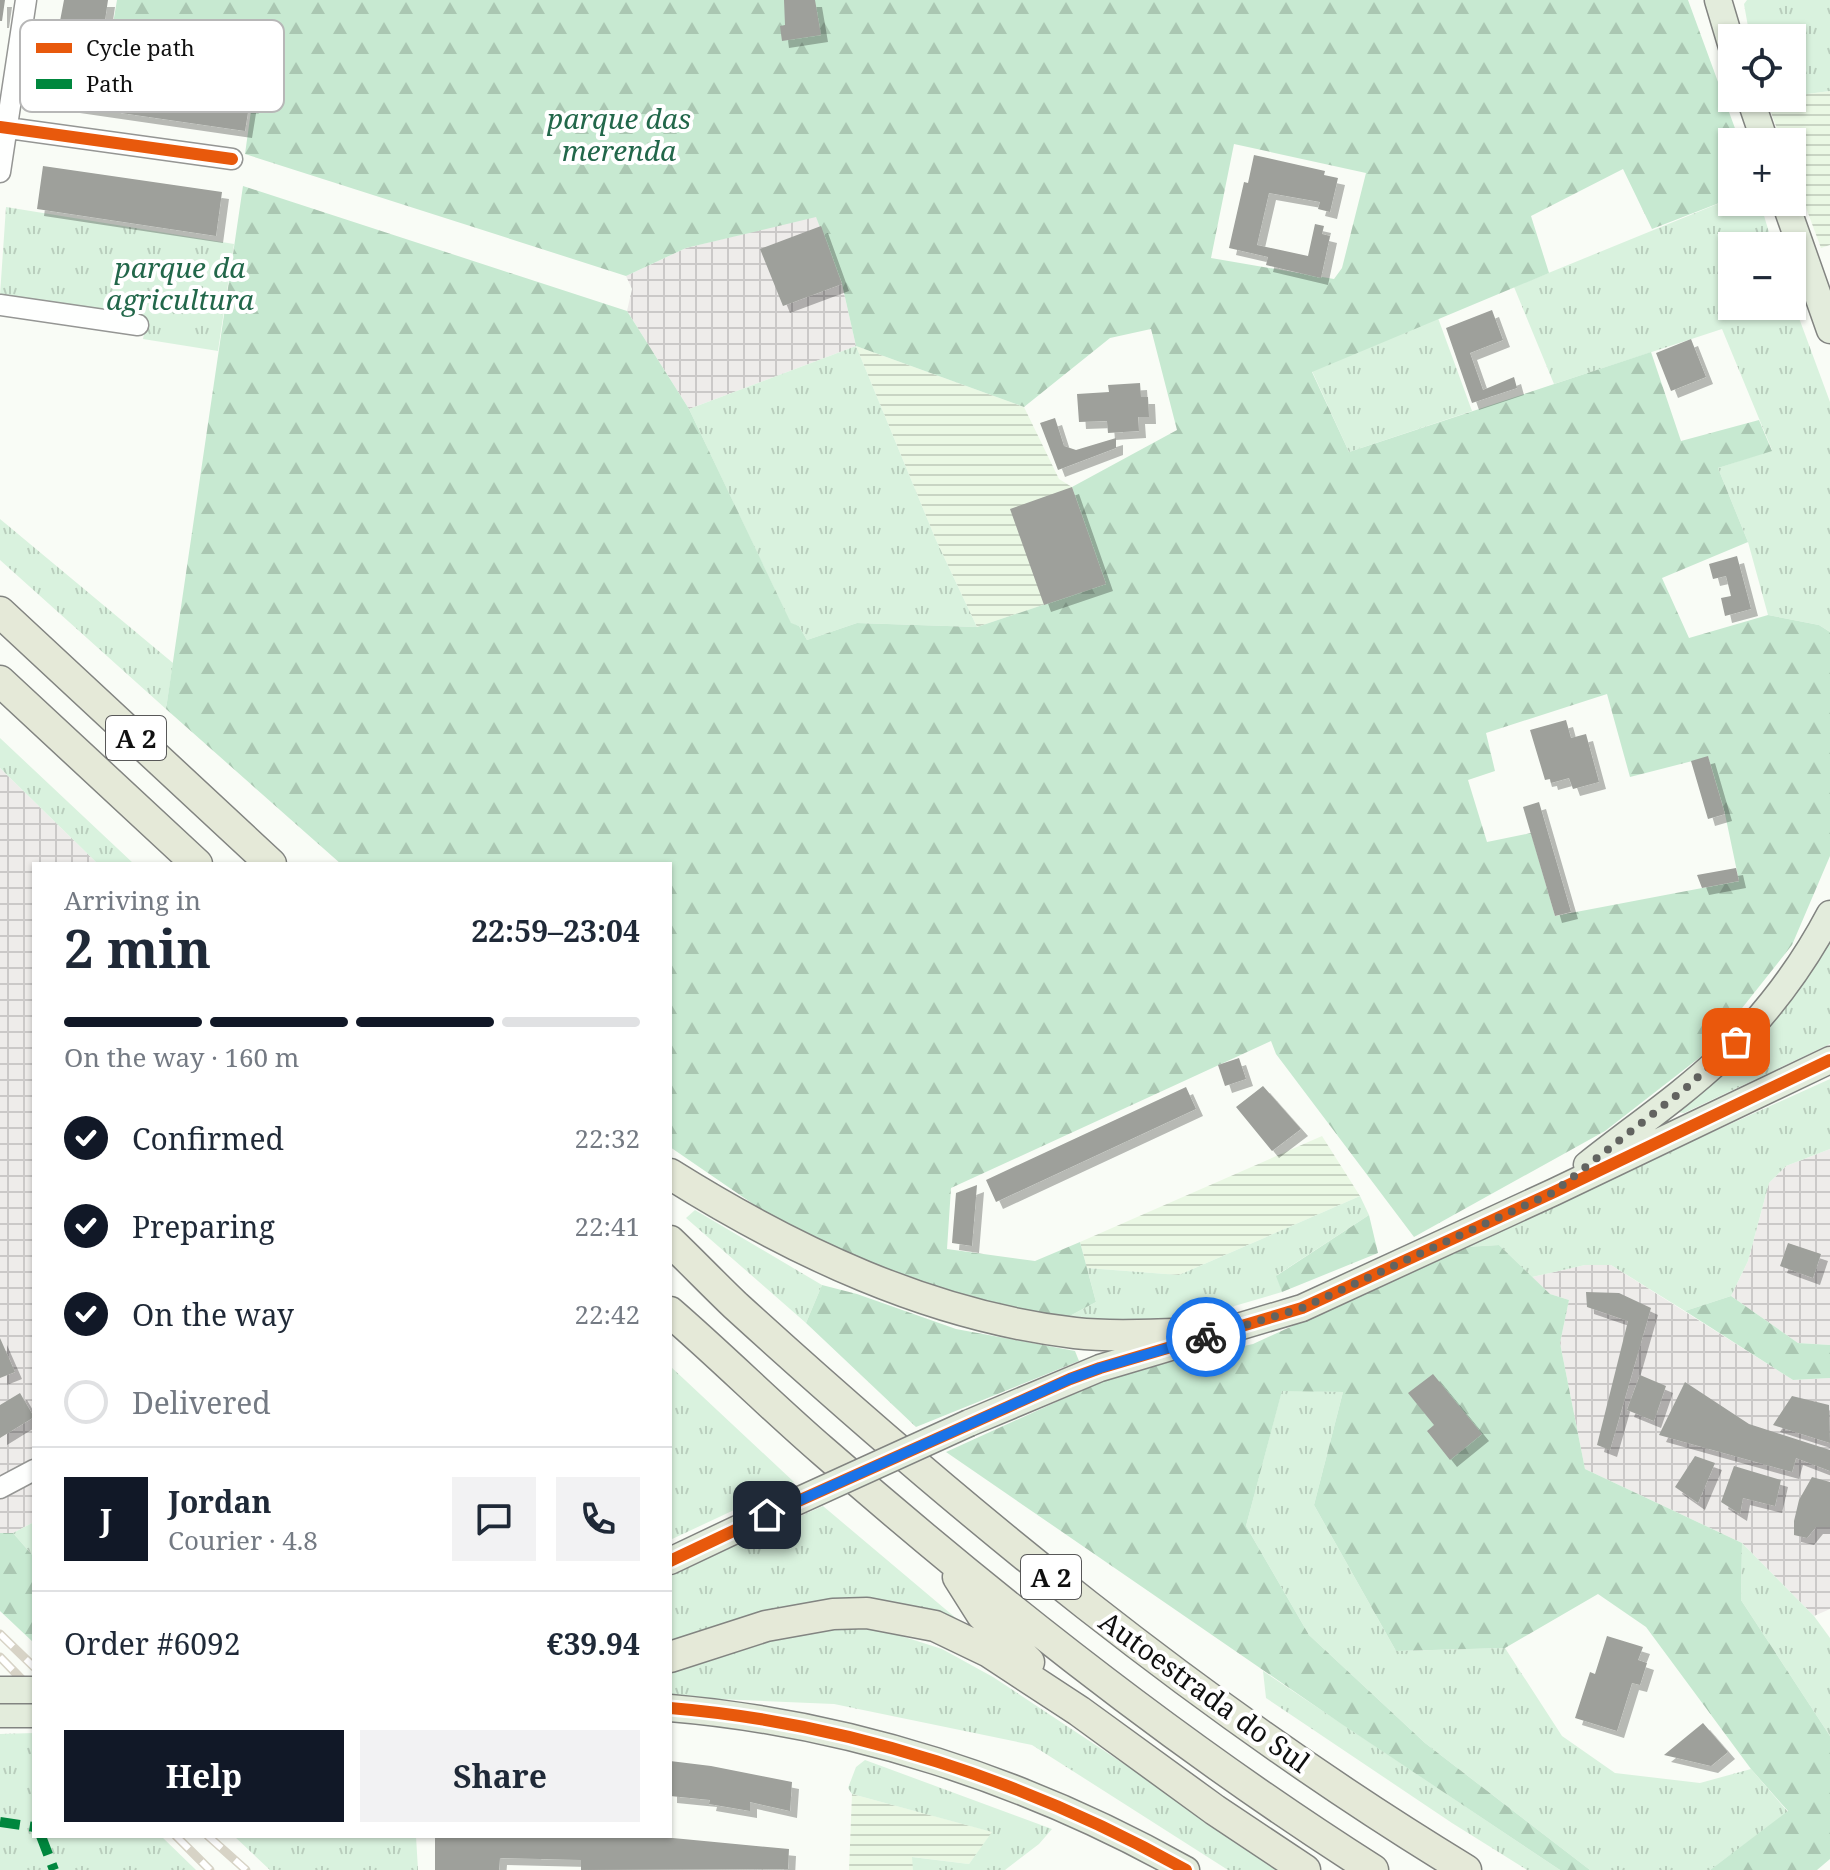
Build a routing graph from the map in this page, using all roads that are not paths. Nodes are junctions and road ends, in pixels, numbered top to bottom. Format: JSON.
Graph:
{"nodes":[{"id":1,"x":26,"y":0,"type":"edge"},
{"id":2,"x":1718,"y":0,"type":"edge"},
{"id":3,"x":22,"y":20,"type":"edge"},
{"id":4,"x":1725,"y":24,"type":"edge"},
{"id":5,"x":20,"y":33,"type":"edge"},
{"id":6,"x":3,"y":128,"type":"edge"},
{"id":7,"x":232,"y":159,"type":"dead end"},
{"id":8,"x":0,"y":172,"type":"edge"},
{"id":9,"x":1791,"y":216,"type":"edge"},
{"id":10,"x":1824,"y":299,"type":"edge"},
{"id":11,"x":0,"y":305,"type":"edge"},
{"id":12,"x":138,"y":325,"type":"dead end"},
{"id":13,"x":1830,"y":330,"type":"edge"},
{"id":14,"x":0,"y":612,"type":"edge"},
{"id":15,"x":0,"y":681,"type":"edge"},
{"id":16,"x":195,"y":862,"type":"edge"},
{"id":17,"x":269,"y":862,"type":"edge"},
{"id":18,"x":1830,"y":914,"type":"edge"},
{"id":19,"x":1830,"y":1060,"type":"edge"},
{"id":20,"x":672,"y":1175,"type":"edge"},
{"id":21,"x":1554,"y":1192,"type":"junction"},
{"id":22,"x":672,"y":1243,"type":"edge"},
{"id":23,"x":672,"y":1314,"type":"edge"},
{"id":24,"x":1221,"y":1333,"type":"junction"},
{"id":25,"x":32,"y":1471,"type":"edge"},
{"id":26,"x":0,"y":1488,"type":"edge"},
{"id":27,"x":944,"y":1555,"type":"junction"},
{"id":28,"x":672,"y":1560,"type":"edge"},
{"id":29,"x":672,"y":1656,"type":"edge"},
{"id":30,"x":0,"y":1690,"type":"edge"},
{"id":31,"x":32,"y":1690,"type":"edge"},
{"id":32,"x":672,"y":1708,"type":"edge"},
{"id":33,"x":1079,"y":1711,"type":"junction"},
{"id":34,"x":0,"y":1714,"type":"edge"},
{"id":35,"x":32,"y":1714,"type":"edge"},
{"id":36,"x":1186,"y":1870,"type":"edge"},
{"id":37,"x":1305,"y":1870,"type":"edge"},
{"id":38,"x":1373,"y":1870,"type":"edge"},
{"id":39,"x":1466,"y":1870,"type":"edge"}],
"edges":[{"from":1,"to":3,"type":"street"},
{"from":2,"to":4,"type":"main road"},
{"from":5,"to":6,"type":"street"},
{"from":6,"to":7,"type":"street"},
{"from":6,"to":8,"type":"street"},
{"from":9,"to":10,"type":"main road"},
{"from":10,"to":13,"type":"main road"},
{"from":11,"to":12,"type":"street"},
{"from":14,"to":17,"type":"highway","number":"A 2"},
{"from":15,"to":16,"type":"highway","number":"A 2"},
{"from":18,"to":21,"type":"main road"},
{"from":19,"to":21,"type":"main road"},
{"from":20,"to":24,"type":"highway"},
{"from":21,"to":24,"type":"main road"},
{"from":22,"to":39,"type":"highway","name":"Autoestrada do Sul","number":"A 2"},
{"from":23,"to":27,"type":"highway","name":"Autoestrada do Sul","number":"A 2"},
{"from":24,"to":28,"type":"main road","bridge":true},
{"from":25,"to":26,"type":"street"},
{"from":27,"to":33,"type":"highway"},
{"from":27,"to":38,"type":"highway","name":"Autoestrada do Sul","number":"A 2"},
{"from":29,"to":33,"type":"highway"},
{"from":30,"to":31,"type":"main road","bridge":true},
{"from":32,"to":36,"type":"main road"},
{"from":33,"to":37,"type":"highway"},
{"from":34,"to":35,"type":"main road"}]}
